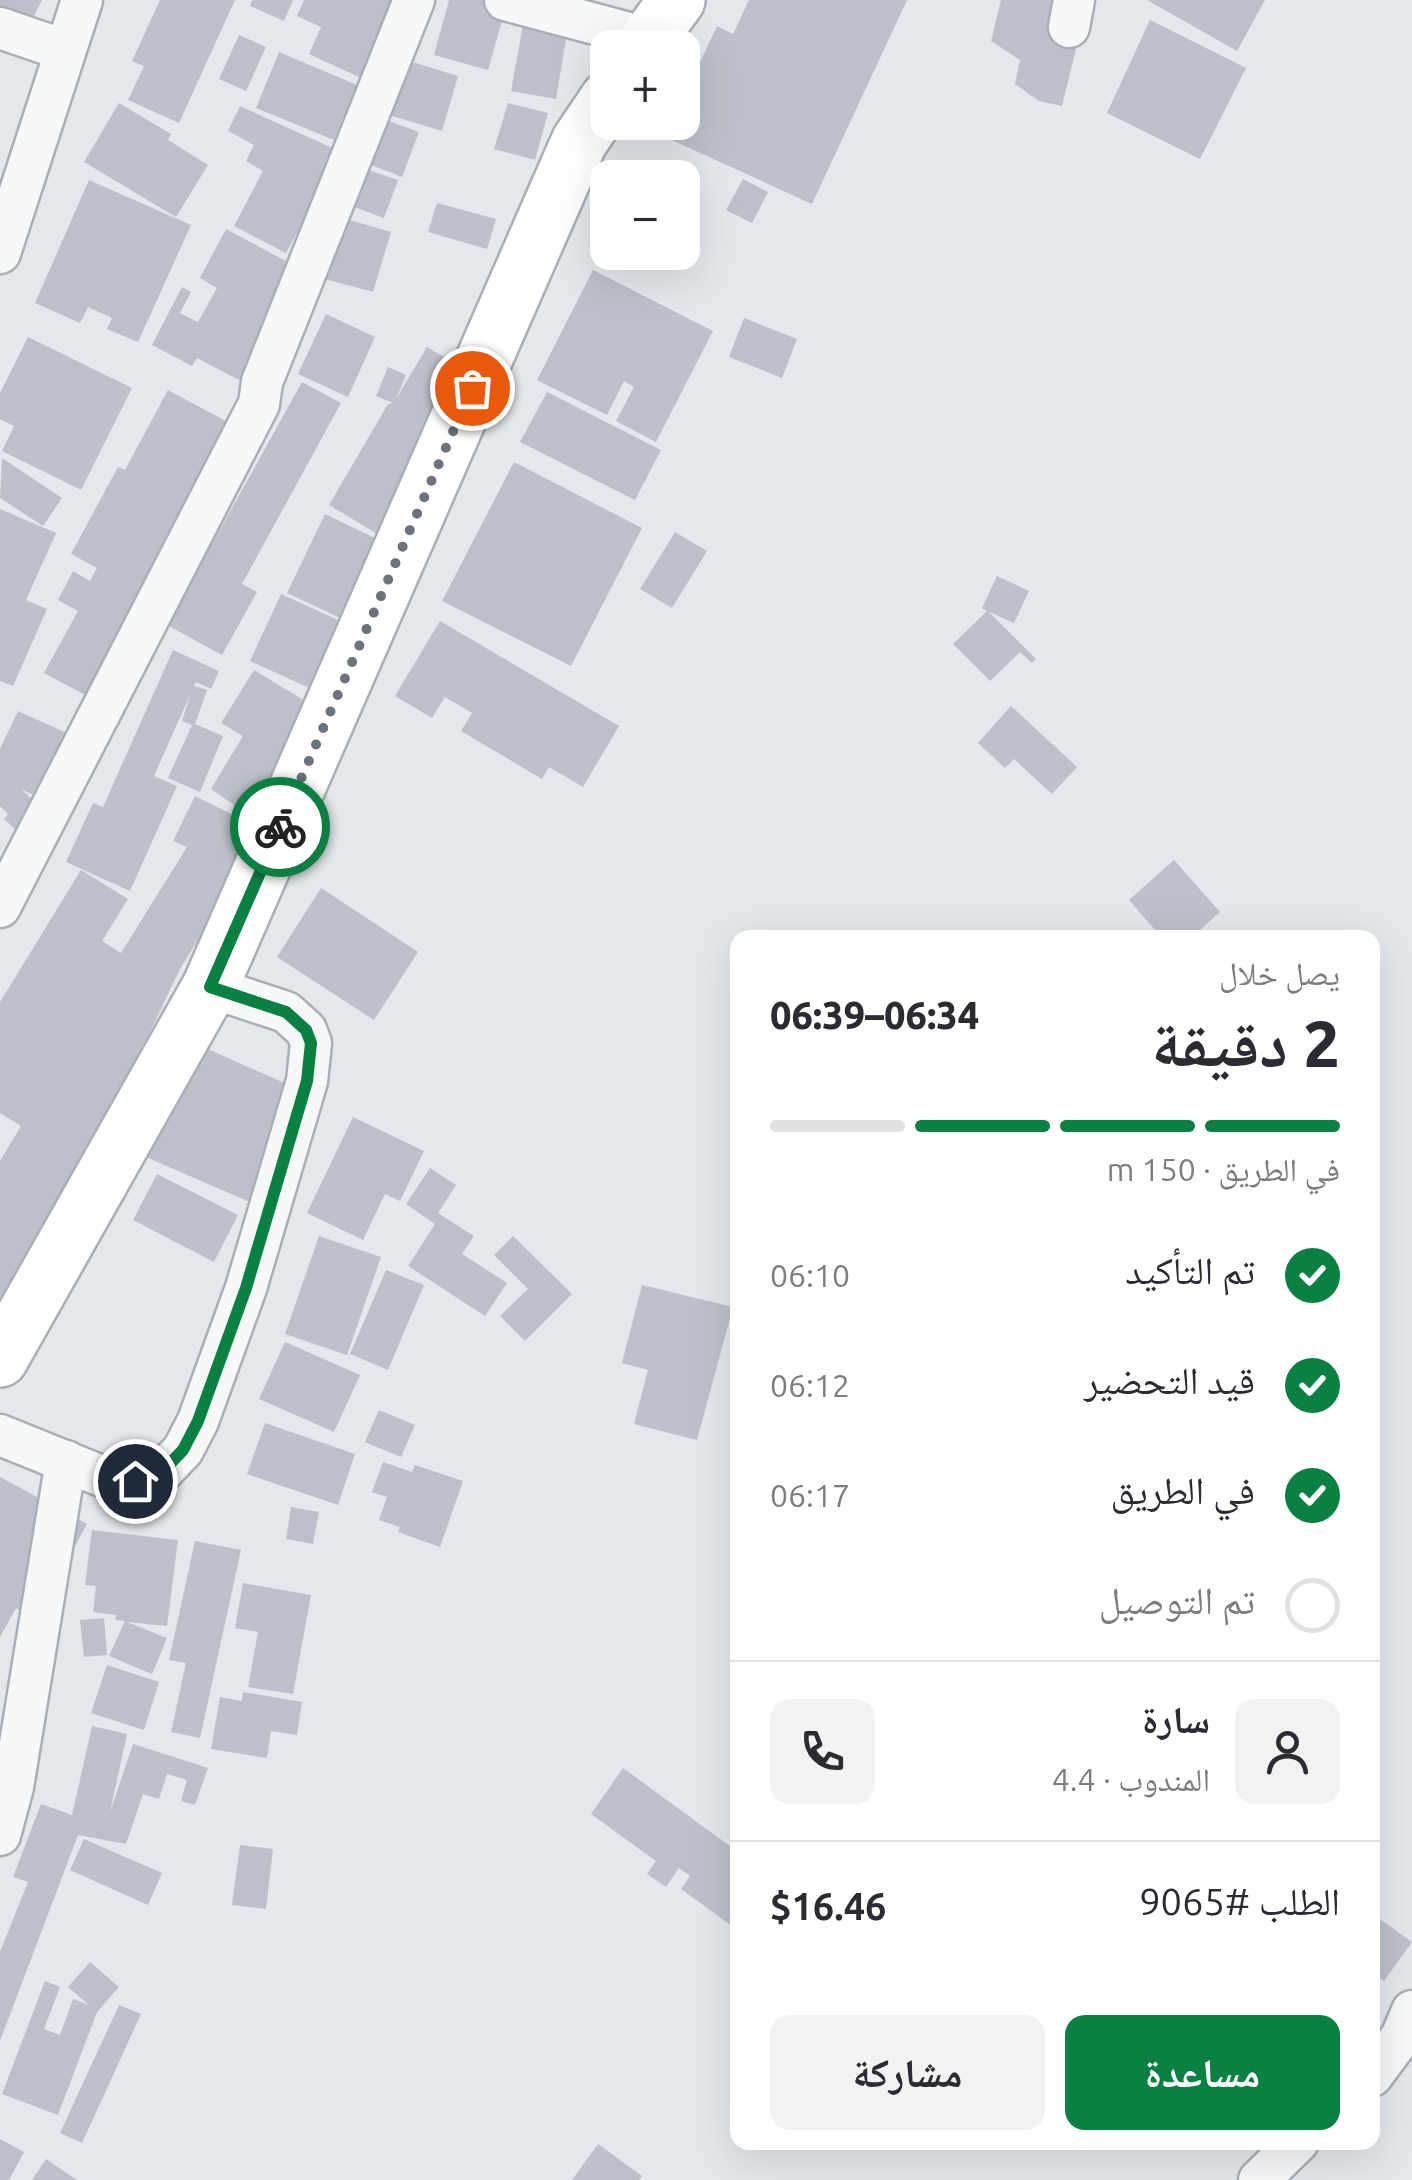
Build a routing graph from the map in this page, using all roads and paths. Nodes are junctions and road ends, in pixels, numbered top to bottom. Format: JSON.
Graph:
{"nodes":[{"id":1,"x":82,"y":0,"type":"edge"},
{"id":2,"x":414,"y":0,"type":"edge"},
{"id":3,"x":505,"y":0,"type":"edge"},
{"id":4,"x":677,"y":0,"type":"edge"},
{"id":5,"x":0,"y":28,"type":"edge"},
{"id":6,"x":627,"y":30,"type":"edge"},
{"id":7,"x":638,"y":30,"type":"edge"},
{"id":8,"x":64,"y":50,"type":"junction"},
{"id":9,"x":590,"y":126,"type":"edge"},
{"id":10,"x":0,"y":253,"type":"edge"},
{"id":11,"x":0,"y":907,"type":"edge"},
{"id":12,"x":210,"y":987,"type":"junction"},
{"id":13,"x":0,"y":1358,"type":"edge"},
{"id":14,"x":0,"y":1435,"type":"edge"},
{"id":15,"x":66,"y":1462,"type":"junction"},
{"id":16,"x":0,"y":1836,"type":"edge"},
{"id":17,"x":1412,"y":2011,"type":"edge"},
{"id":18,"x":1380,"y":2065,"type":"edge"},
{"id":19,"x":1290,"y":2150,"type":"edge"},
{"id":20,"x":1258,"y":2180,"type":"edge"}],
"edges":[{"from":1,"to":8,"type":"street"},
{"from":2,"to":11,"type":"street"},
{"from":3,"to":6,"type":"street"},
{"from":4,"to":7,"type":"main road"},
{"from":5,"to":8,"type":"street"},
{"from":8,"to":10,"type":"street"},
{"from":9,"to":12,"type":"main road"},
{"from":12,"to":13,"type":"main road"},
{"from":12,"to":15,"type":"street"},
{"from":14,"to":15,"type":"street"},
{"from":15,"to":16,"type":"street"},
{"from":17,"to":18,"type":"street"},
{"from":19,"to":20,"type":"street"}]}
